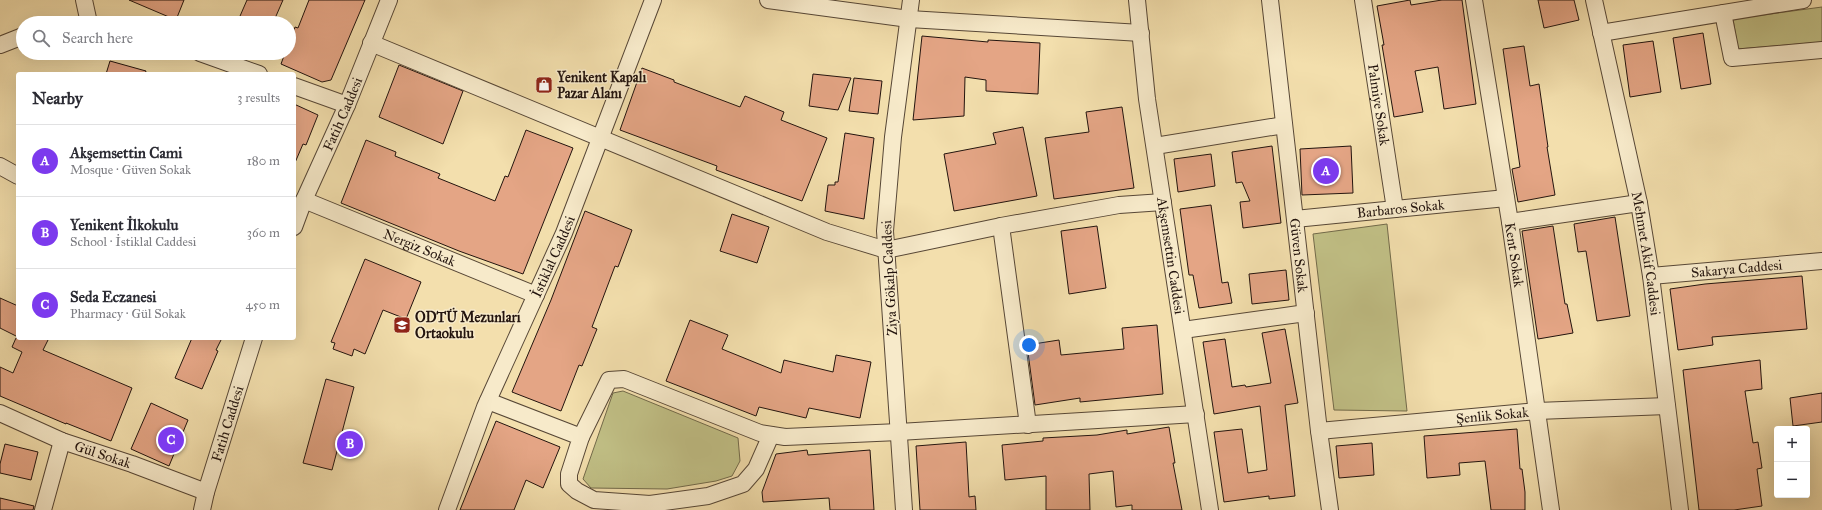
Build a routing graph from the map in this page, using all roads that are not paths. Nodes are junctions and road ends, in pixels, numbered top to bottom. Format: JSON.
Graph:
{"nodes":[{"id":1,"x":84,"y":0,"type":"edge"},
{"id":2,"x":389,"y":0,"type":"edge"},
{"id":3,"x":653,"y":0,"type":"edge"},
{"id":4,"x":768,"y":0,"type":"edge"},
{"id":5,"x":911,"y":0,"type":"edge"},
{"id":6,"x":1137,"y":0,"type":"edge"},
{"id":7,"x":1270,"y":0,"type":"edge"},
{"id":8,"x":1363,"y":0,"type":"edge"},
{"id":9,"x":1474,"y":0,"type":"edge"},
{"id":10,"x":1594,"y":0,"type":"edge"},
{"id":11,"x":1802,"y":0,"type":"edge"},
{"id":12,"x":1723,"y":13,"type":"junction"},
{"id":13,"x":87,"y":16,"type":"edge"},
{"id":14,"x":909,"y":19,"type":"junction"},
{"id":15,"x":1141,"y":32,"type":"junction"},
{"id":16,"x":1601,"y":33,"type":"junction"},
{"id":17,"x":16,"y":39,"type":"edge"},
{"id":18,"x":371,"y":43,"type":"junction"},
{"id":19,"x":0,"y":45,"type":"edge"},
{"id":20,"x":1822,"y":50,"type":"edge"},
{"id":21,"x":220,"y":60,"type":"edge"},
{"id":22,"x":253,"y":72,"type":"edge"},
{"id":23,"x":296,"y":87,"type":"edge"},
{"id":24,"x":347,"y":105,"type":"junction"},
{"id":25,"x":1284,"y":125,"type":"junction"},
{"id":26,"x":600,"y":137,"type":"junction"},
{"id":27,"x":1155,"y":146,"type":"junction"},
{"id":28,"x":0,"y":166,"type":"edge"},
{"id":29,"x":16,"y":175,"type":"edge"},
{"id":30,"x":1506,"y":198,"type":"junction"},
{"id":31,"x":304,"y":200,"type":"junction"},
{"id":32,"x":1163,"y":202,"type":"junction"},
{"id":33,"x":1639,"y":203,"type":"junction"},
{"id":34,"x":1395,"y":209,"type":"junction"},
{"id":35,"x":1295,"y":219,"type":"junction"},
{"id":36,"x":296,"y":222,"type":"edge"},
{"id":37,"x":1510,"y":222,"type":"junction"},
{"id":38,"x":1001,"y":226,"type":"junction"},
{"id":39,"x":886,"y":250,"type":"junction"},
{"id":40,"x":1822,"y":261,"type":"edge"},
{"id":41,"x":1651,"y":276,"type":"junction"},
{"id":42,"x":536,"y":295,"type":"junction"},
{"id":43,"x":1306,"y":313,"type":"junction"},
{"id":44,"x":1183,"y":330,"type":"junction"},
{"id":45,"x":253,"y":340,"type":"edge"},
{"id":46,"x":488,"y":401,"type":"junction"},
{"id":47,"x":1667,"y":406,"type":"junction"},
{"id":48,"x":1537,"y":411,"type":"junction"},
{"id":49,"x":0,"y":413,"type":"edge"},
{"id":50,"x":1196,"y":414,"type":"junction"},
{"id":51,"x":1028,"y":425,"type":"junction"},
{"id":52,"x":1319,"y":431,"type":"junction"},
{"id":53,"x":899,"y":432,"type":"junction"},
{"id":54,"x":771,"y":435,"type":"junction"},
{"id":55,"x":581,"y":437,"type":"junction"},
{"id":56,"x":62,"y":441,"type":"junction"},
{"id":57,"x":206,"y":492,"type":"junction"},
{"id":58,"x":43,"y":510,"type":"edge"},
{"id":59,"x":202,"y":510,"type":"edge"},
{"id":60,"x":447,"y":510,"type":"edge"},
{"id":61,"x":904,"y":510,"type":"edge"},
{"id":62,"x":1210,"y":510,"type":"edge"},
{"id":63,"x":1330,"y":510,"type":"edge"},
{"id":64,"x":1551,"y":510,"type":"edge"},
{"id":65,"x":1680,"y":510,"type":"edge"}],
"edges":[{"from":1,"to":13,"type":"street"},
{"from":2,"to":18,"type":"street","name":"Fatih Caddesi"},
{"from":3,"to":26,"type":"street","name":"İstiklal Caddesi"},
{"from":4,"to":14,"type":"street"},
{"from":5,"to":14,"type":"street","name":"Ziya Gökalp Caddesi"},
{"from":6,"to":15,"type":"street","name":"Akşemsettin Caddesi"},
{"from":7,"to":25,"type":"street","name":"Güven Sokak"},
{"from":8,"to":34,"type":"street","name":"Palmiye Sokak"},
{"from":9,"to":30,"type":"street","name":"Kent Sokak"},
{"from":10,"to":16,"type":"street","name":"Mehmet Akif Caddesi"},
{"from":11,"to":12,"type":"street"},
{"from":12,"to":16,"type":"street"},
{"from":12,"to":20,"type":"street"},
{"from":14,"to":15,"type":"street"},
{"from":14,"to":39,"type":"street","name":"Ziya Gökalp Caddesi"},
{"from":15,"to":27,"type":"street","name":"Akşemsettin Caddesi"},
{"from":16,"to":33,"type":"street","name":"Mehmet Akif Caddesi"},
{"from":17,"to":19,"type":"street"},
{"from":18,"to":24,"type":"street","name":"Fatih Caddesi"},
{"from":18,"to":26,"type":"street"},
{"from":21,"to":22,"type":"street"},
{"from":23,"to":24,"type":"street"},
{"from":24,"to":31,"type":"street","name":"Fatih Caddesi"},
{"from":25,"to":27,"type":"street"},
{"from":25,"to":35,"type":"street","name":"Güven Sokak"},
{"from":26,"to":39,"type":"street"},
{"from":26,"to":42,"type":"street","name":"İstiklal Caddesi"},
{"from":27,"to":32,"type":"street","name":"Akşemsettin Caddesi"},
{"from":28,"to":29,"type":"street"},
{"from":30,"to":34,"type":"street","name":"Barbaros Sokak"},
{"from":30,"to":37,"type":"street","name":"Kent Sokak"},
{"from":31,"to":36,"type":"street","name":"Fatih Caddesi"},
{"from":31,"to":42,"type":"street","name":"Nergiz Sokak"},
{"from":32,"to":38,"type":"street"},
{"from":32,"to":44,"type":"street","name":"Akşemsettin Caddesi"},
{"from":33,"to":37,"type":"street"},
{"from":33,"to":41,"type":"street","name":"Mehmet Akif Caddesi"},
{"from":34,"to":35,"type":"street","name":"Barbaros Sokak"},
{"from":35,"to":43,"type":"street","name":"Güven Sokak"},
{"from":37,"to":48,"type":"street","name":"Kent Sokak"},
{"from":38,"to":39,"type":"street"},
{"from":38,"to":51,"type":"street"},
{"from":39,"to":53,"type":"street","name":"Ziya Gökalp Caddesi"},
{"from":40,"to":41,"type":"street","name":"Sakarya Caddesi"},
{"from":41,"to":47,"type":"street","name":"Mehmet Akif Caddesi"},
{"from":42,"to":46,"type":"street","name":"İstiklal Caddesi"},
{"from":43,"to":44,"type":"street"},
{"from":43,"to":52,"type":"street","name":"Güven Sokak"},
{"from":44,"to":50,"type":"street","name":"Akşemsettin Caddesi"},
{"from":45,"to":57,"type":"street","name":"Fatih Caddesi"},
{"from":46,"to":55,"type":"street"},
{"from":46,"to":60,"type":"street","name":"İstiklal Caddesi"},
{"from":47,"to":48,"type":"street","name":"Şenlik Sokak"},
{"from":47,"to":65,"type":"street","name":"Mehmet Akif Caddesi"},
{"from":48,"to":52,"type":"street","name":"Şenlik Sokak"},
{"from":48,"to":64,"type":"street","name":"Kent Sokak"},
{"from":49,"to":56,"type":"street","name":"Gül Sokak"},
{"from":50,"to":51,"type":"street"},
{"from":50,"to":62,"type":"street","name":"Akşemsettin Caddesi"},
{"from":51,"to":53,"type":"street"},
{"from":52,"to":63,"type":"street","name":"Güven Sokak"},
{"from":53,"to":54,"type":"street"},
{"from":53,"to":61,"type":"street","name":"Ziya Gökalp Caddesi"},
{"from":54,"to":55,"type":"street"},
{"from":54,"to":55,"type":"street"},
{"from":56,"to":57,"type":"street","name":"Gül Sokak"},
{"from":56,"to":58,"type":"street"},
{"from":57,"to":59,"type":"street","name":"Fatih Caddesi"}]}
